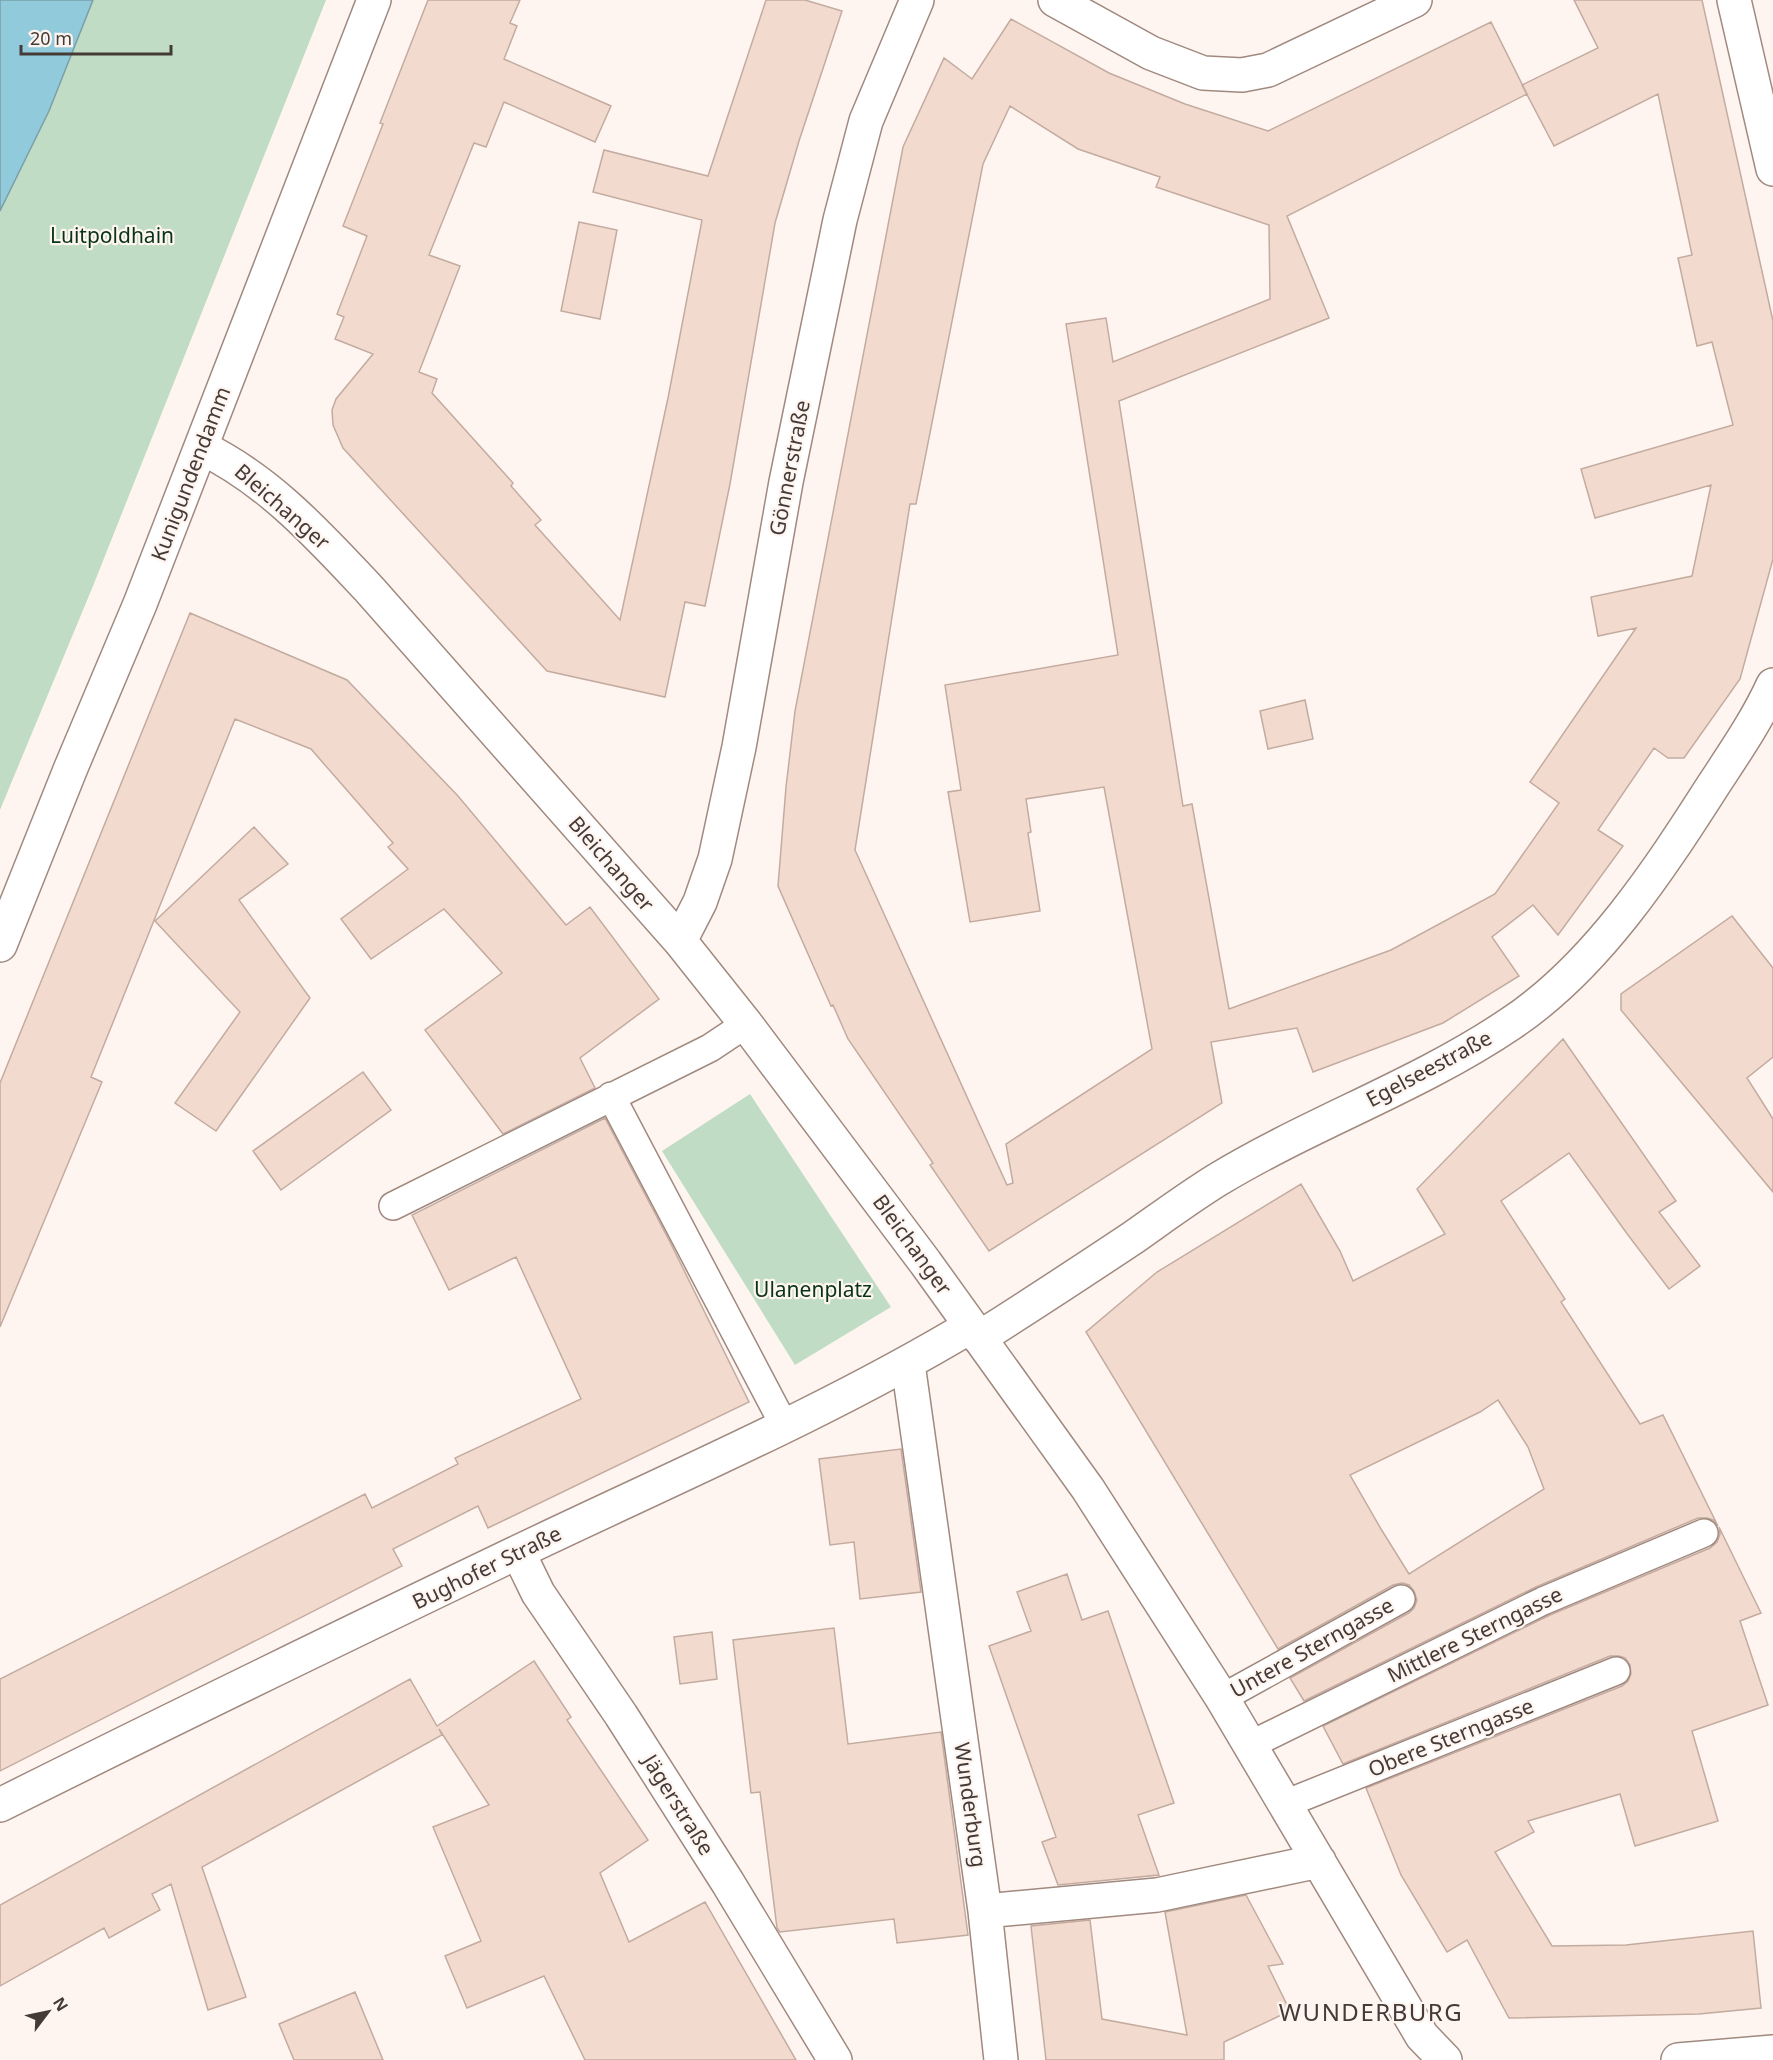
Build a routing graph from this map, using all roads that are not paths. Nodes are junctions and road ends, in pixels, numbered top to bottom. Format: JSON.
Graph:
{"nodes":[{"id":1,"x":374,"y":0,"type":"edge"},
{"id":2,"x":917,"y":0,"type":"edge"},
{"id":3,"x":1054,"y":0,"type":"edge"},
{"id":4,"x":1415,"y":0,"type":"edge"},
{"id":5,"x":1734,"y":0,"type":"edge"},
{"id":6,"x":1773,"y":169,"type":"edge"},
{"id":7,"x":202,"y":448,"type":"junction"},
{"id":8,"x":1770,"y":703,"type":"edge"},
{"id":9,"x":680,"y":941,"type":"junction"},
{"id":10,"x":0,"y":945,"type":"edge"},
{"id":11,"x":746,"y":1024,"type":"junction"},
{"id":12,"x":611,"y":1096,"type":"junction"},
{"id":13,"x":393,"y":1206,"type":"dead end"},
{"id":14,"x":975,"y":1332,"type":"junction"},
{"id":15,"x":908,"y":1364,"type":"junction"},
{"id":16,"x":785,"y":1427,"type":"junction"},
{"id":17,"x":1704,"y":1533,"type":"dead end"},
{"id":18,"x":518,"y":1552,"type":"junction"},
{"id":19,"x":1401,"y":1599,"type":"dead end"},
{"id":20,"x":1616,"y":1671,"type":"dead end"},
{"id":21,"x":1222,"y":1698,"type":"junction"},
{"id":22,"x":1250,"y":1745,"type":"junction"},
{"id":23,"x":1285,"y":1804,"type":"junction"},
{"id":24,"x":0,"y":1805,"type":"edge"},
{"id":25,"x":1319,"y":1861,"type":"junction"},
{"id":26,"x":985,"y":1911,"type":"junction"},
{"id":27,"x":1773,"y":2052,"type":"edge"},
{"id":28,"x":835,"y":2060,"type":"edge"},
{"id":29,"x":1001,"y":2060,"type":"edge"},
{"id":30,"x":1445,"y":2060,"type":"edge"},
{"id":31,"x":1678,"y":2060,"type":"edge"}],
"edges":[{"from":1,"to":7,"type":"street","name":"Kunigundendamm"},
{"from":2,"to":9,"type":"street","name":"Gönnerstraße"},
{"from":3,"to":4,"type":"street"},
{"from":5,"to":6,"type":"street"},
{"from":7,"to":9,"type":"street","name":"Bleichanger"},
{"from":7,"to":10,"type":"street","name":"Kunigundendamm"},
{"from":8,"to":14,"type":"street","name":"Egelseestraße"},
{"from":9,"to":11,"type":"street","name":"Bleichanger"},
{"from":11,"to":12,"type":"lane"},
{"from":11,"to":14,"type":"street","name":"Bleichanger"},
{"from":12,"to":13,"type":"lane"},
{"from":12,"to":16,"type":"lane"},
{"from":14,"to":15,"type":"street","name":"Bughofer Straße"},
{"from":14,"to":21,"type":"street"},
{"from":15,"to":16,"type":"street","name":"Bughofer Straße"},
{"from":15,"to":26,"type":"street","name":"Wunderburg"},
{"from":16,"to":18,"type":"street","name":"Bughofer Straße"},
{"from":17,"to":22,"type":"lane","name":"Mittlere Sterngasse"},
{"from":18,"to":24,"type":"street","name":"Bughofer Straße"},
{"from":18,"to":28,"type":"street","name":"Jägerstraße"},
{"from":19,"to":21,"type":"lane","name":"Untere Sterngasse"},
{"from":20,"to":23,"type":"lane","name":"Obere Sterngasse"},
{"from":21,"to":22,"type":"street"},
{"from":22,"to":23,"type":"street"},
{"from":23,"to":25,"type":"street"},
{"from":25,"to":26,"type":"street"},
{"from":25,"to":30,"type":"street"},
{"from":26,"to":29,"type":"street"},
{"from":27,"to":31,"type":"street"}]}
